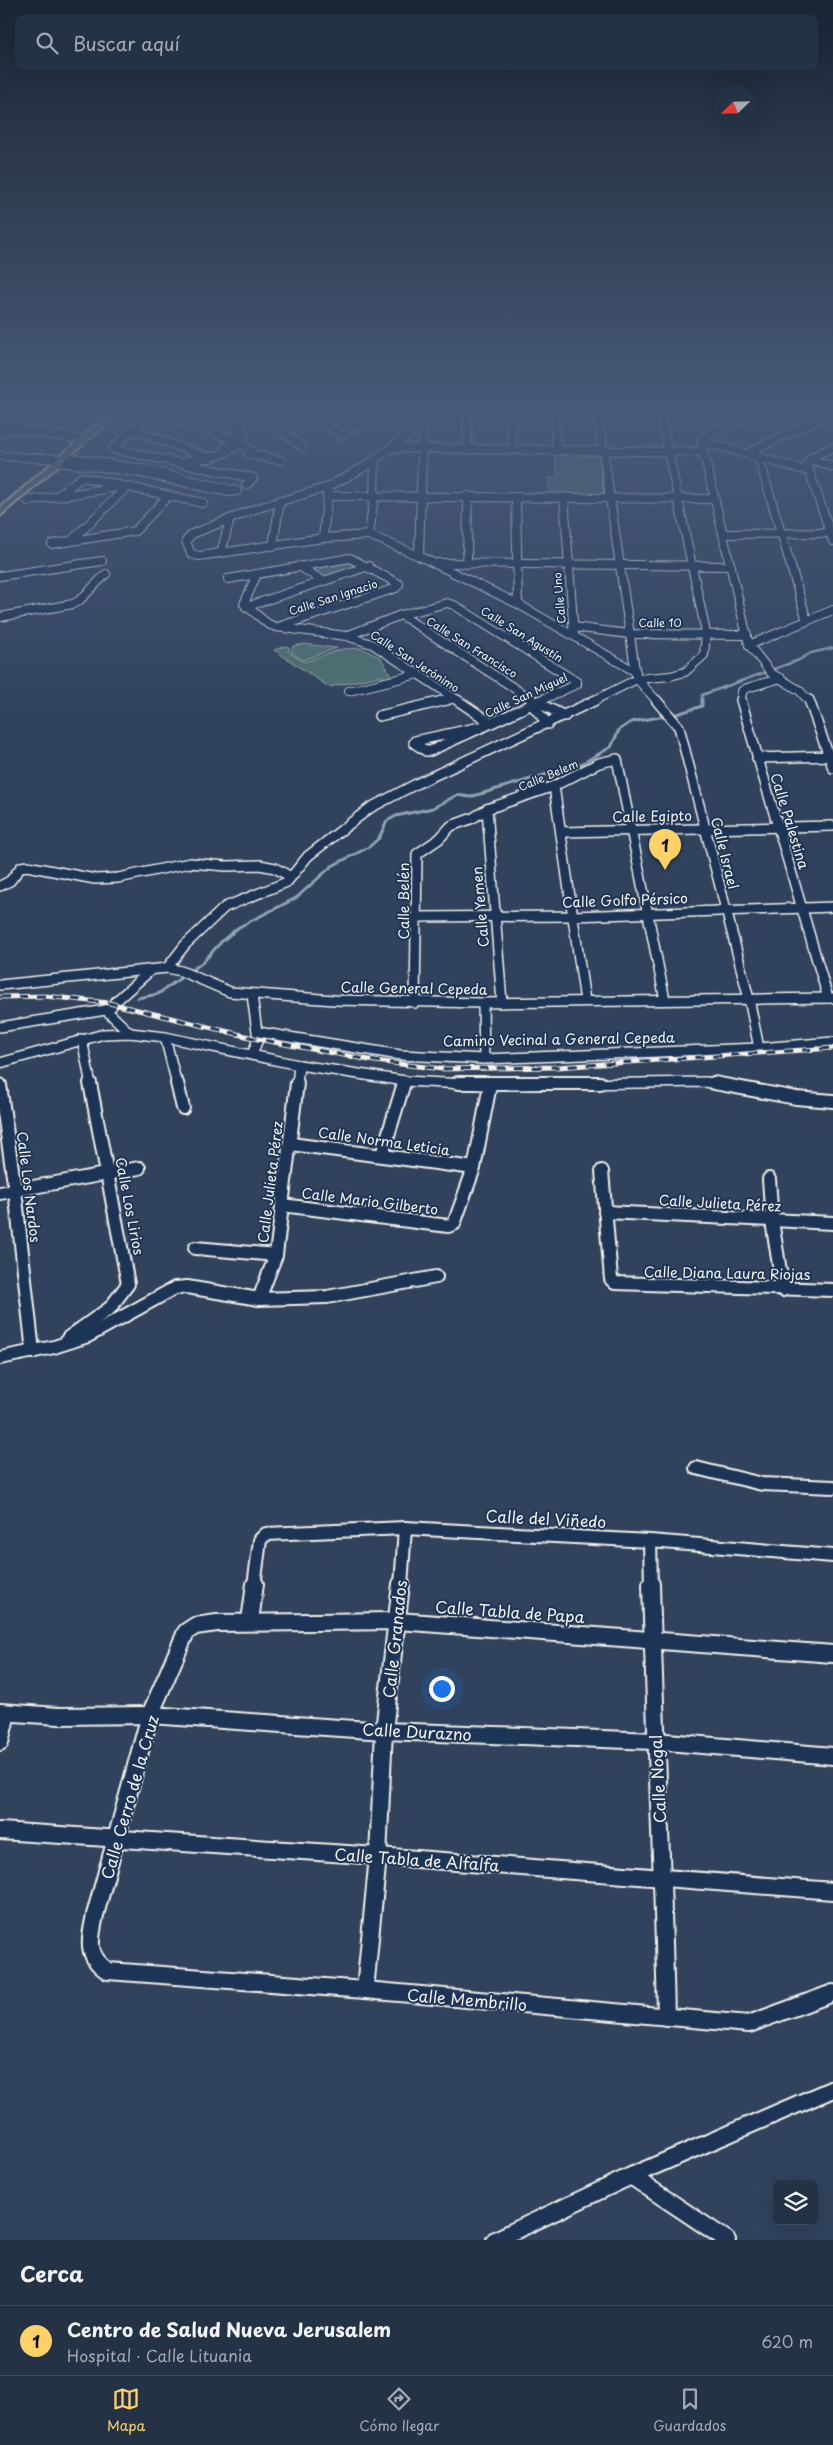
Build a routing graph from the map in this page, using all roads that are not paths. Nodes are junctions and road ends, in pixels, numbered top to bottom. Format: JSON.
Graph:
{"nodes":[{"id":1,"x":99,"y":513,"type":"edge"},
{"id":2,"x":152,"y":513,"type":"edge"},
{"id":3,"x":247,"y":513,"type":"edge"},
{"id":4,"x":278,"y":513,"type":"edge"},
{"id":5,"x":326,"y":513,"type":"edge"},
{"id":6,"x":372,"y":513,"type":"edge"},
{"id":7,"x":421,"y":513,"type":"edge"},
{"id":8,"x":468,"y":513,"type":"edge"},
{"id":9,"x":517,"y":513,"type":"edge"},
{"id":10,"x":565,"y":513,"type":"edge"},
{"id":11,"x":613,"y":513,"type":"edge"},
{"id":12,"x":680,"y":513,"type":"edge"},
{"id":13,"x":718,"y":513,"type":"edge"},
{"id":14,"x":774,"y":513,"type":"edge"},
{"id":15,"x":824,"y":513,"type":"edge"},
{"id":16,"x":230,"y":519,"type":"junction"},
{"id":17,"x":780,"y":533,"type":"junction"},
{"id":18,"x":831,"y":533,"type":"edge"},
{"id":19,"x":724,"y":534,"type":"junction"},
{"id":20,"x":369,"y":535,"type":"junction"},
{"id":21,"x":324,"y":538,"type":"junction"},
{"id":22,"x":72,"y":540,"type":"junction"},
{"id":23,"x":833,"y":541,"type":"edge"},
{"id":24,"x":52,"y":544,"type":"dead end"},
{"id":25,"x":273,"y":546,"type":"junction"},
{"id":26,"x":221,"y":553,"type":"junction"},
{"id":27,"x":419,"y":556,"type":"junction"},
{"id":28,"x":102,"y":561,"type":"dead end"},
{"id":29,"x":433,"y":563,"type":"junction"},
{"id":30,"x":467,"y":564,"type":"junction"},
{"id":31,"x":519,"y":564,"type":"junction"},
{"id":32,"x":567,"y":564,"type":"junction"},
{"id":33,"x":620,"y":564,"type":"junction"},
{"id":34,"x":299,"y":566,"type":"junction"},
{"id":35,"x":369,"y":566,"type":"junction"},
{"id":36,"x":690,"y":566,"type":"junction"},
{"id":37,"x":731,"y":566,"type":"junction"},
{"id":38,"x":106,"y":574,"type":"dead end"},
{"id":39,"x":257,"y":574,"type":"junction"},
{"id":40,"x":0,"y":576,"type":"edge"},
{"id":41,"x":228,"y":579,"type":"dead end"},
{"id":42,"x":323,"y":581,"type":"junction"},
{"id":43,"x":518,"y":604,"type":"junction"},
{"id":44,"x":246,"y":607,"type":"junction"},
{"id":45,"x":833,"y":610,"type":"edge"},
{"id":46,"x":401,"y":615,"type":"junction"},
{"id":47,"x":0,"y":617,"type":"edge"},
{"id":48,"x":807,"y":621,"type":"junction"},
{"id":49,"x":276,"y":627,"type":"junction"},
{"id":50,"x":573,"y":632,"type":"junction"},
{"id":51,"x":706,"y":633,"type":"junction"},
{"id":52,"x":629,"y":634,"type":"junction"},
{"id":53,"x":346,"y":636,"type":"junction"},
{"id":54,"x":747,"y":636,"type":"junction"},
{"id":55,"x":749,"y":645,"type":"junction"},
{"id":56,"x":418,"y":674,"type":"junction"},
{"id":57,"x":636,"y":676,"type":"junction"},
{"id":58,"x":781,"y":678,"type":"junction"},
{"id":59,"x":577,"y":684,"type":"joint"},
{"id":60,"x":348,"y":691,"type":"dead end"},
{"id":61,"x":452,"y":698,"type":"junction"},
{"id":62,"x":533,"y":702,"type":"junction"},
{"id":63,"x":379,"y":716,"type":"dead end"},
{"id":64,"x":565,"y":716,"type":"junction"},
{"id":65,"x":488,"y":724,"type":"junction"},
{"id":66,"x":548,"y":724,"type":"junction"},
{"id":67,"x":831,"y":756,"type":"edge"},
{"id":68,"x":757,"y":758,"type":"junction"},
{"id":69,"x":833,"y":768,"type":"edge"},
{"id":70,"x":554,"y":786,"type":"junction"},
{"id":71,"x":487,"y":809,"type":"junction"},
{"id":72,"x":833,"y":826,"type":"edge"},
{"id":73,"x":778,"y":828,"type":"junction"},
{"id":74,"x":705,"y":829,"type":"junction"},
{"id":75,"x":632,"y":830,"type":"junction"},
{"id":76,"x":561,"y":832,"type":"junction"},
{"id":77,"x":291,"y":877,"type":"junction"},
{"id":78,"x":0,"y":886,"type":"edge"},
{"id":79,"x":833,"y":907,"type":"edge"},
{"id":80,"x":801,"y":908,"type":"junction"},
{"id":81,"x":725,"y":911,"type":"junction"},
{"id":82,"x":649,"y":913,"type":"junction"},
{"id":83,"x":496,"y":916,"type":"junction"},
{"id":84,"x":573,"y":916,"type":"junction"},
{"id":85,"x":417,"y":917,"type":"junction"},
{"id":86,"x":167,"y":968,"type":"junction"},
{"id":87,"x":150,"y":971,"type":"junction"},
{"id":88,"x":0,"y":985,"type":"edge"},
{"id":89,"x":252,"y":995,"type":"junction"},
{"id":90,"x":830,"y":998,"type":"edge"},
{"id":91,"x":749,"y":999,"type":"junction"},
{"id":92,"x":665,"y":1000,"type":"junction"},
{"id":93,"x":585,"y":1001,"type":"junction"},
{"id":94,"x":415,"y":1003,"type":"junction"},
{"id":95,"x":484,"y":1003,"type":"junction"},
{"id":96,"x":502,"y":1003,"type":"junction"},
{"id":97,"x":111,"y":1006,"type":"junction"},
{"id":98,"x":0,"y":1028,"type":"edge"},
{"id":99,"x":258,"y":1032,"type":"junction"},
{"id":100,"x":130,"y":1033,"type":"junction"},
{"id":101,"x":165,"y":1037,"type":"junction"},
{"id":102,"x":82,"y":1039,"type":"junction"},
{"id":103,"x":833,"y":1042,"type":"edge"},
{"id":104,"x":759,"y":1048,"type":"junction"},
{"id":105,"x":252,"y":1055,"type":"junction"},
{"id":106,"x":484,"y":1059,"type":"junction"},
{"id":107,"x":0,"y":1063,"type":"edge"},
{"id":108,"x":299,"y":1065,"type":"junction"},
{"id":109,"x":405,"y":1080,"type":"junction"},
{"id":110,"x":0,"y":1085,"type":"edge"},
{"id":111,"x":490,"y":1085,"type":"junction"},
{"id":112,"x":833,"y":1101,"type":"edge"},
{"id":113,"x":183,"y":1108,"type":"dead end"},
{"id":114,"x":291,"y":1144,"type":"junction"},
{"id":115,"x":382,"y":1155,"type":"junction"},
{"id":116,"x":139,"y":1168,"type":"dead end"},
{"id":117,"x":474,"y":1168,"type":"junction"},
{"id":118,"x":602,"y":1172,"type":"dead end"},
{"id":119,"x":108,"y":1174,"type":"junction"},
{"id":120,"x":770,"y":1179,"type":"dead end"},
{"id":121,"x":15,"y":1190,"type":"junction"},
{"id":122,"x":0,"y":1193,"type":"edge"},
{"id":123,"x":282,"y":1205,"type":"junction"},
{"id":124,"x":605,"y":1212,"type":"junction"},
{"id":125,"x":772,"y":1221,"type":"junction"},
{"id":126,"x":833,"y":1223,"type":"edge"},
{"id":127,"x":195,"y":1248,"type":"dead end"},
{"id":128,"x":276,"y":1255,"type":"junction"},
{"id":129,"x":436,"y":1277,"type":"dead end"},
{"id":130,"x":783,"y":1290,"type":"junction"},
{"id":131,"x":833,"y":1290,"type":"edge"},
{"id":132,"x":259,"y":1299,"type":"junction"},
{"id":133,"x":54,"y":1346,"type":"junction"},
{"id":134,"x":32,"y":1352,"type":"junction"},
{"id":135,"x":0,"y":1358,"type":"edge"},
{"id":136,"x":696,"y":1468,"type":"dead end"},
{"id":137,"x":833,"y":1487,"type":"edge"},
{"id":138,"x":405,"y":1528,"type":"junction"},
{"id":139,"x":650,"y":1540,"type":"junction"},
{"id":140,"x":833,"y":1556,"type":"edge"},
{"id":141,"x":250,"y":1621,"type":"junction"},
{"id":142,"x":398,"y":1621,"type":"junction"},
{"id":143,"x":186,"y":1632,"type":"joint"},
{"id":144,"x":653,"y":1640,"type":"junction"},
{"id":145,"x":833,"y":1654,"type":"edge"},
{"id":146,"x":4,"y":1712,"type":"edge"},
{"id":147,"x":150,"y":1716,"type":"junction"},
{"id":148,"x":384,"y":1731,"type":"junction"},
{"id":149,"x":655,"y":1741,"type":"junction"},
{"id":150,"x":0,"y":1742,"type":"edge"},
{"id":151,"x":833,"y":1756,"type":"edge"},
{"id":152,"x":0,"y":1831,"type":"edge"},
{"id":153,"x":116,"y":1840,"type":"junction"},
{"id":154,"x":378,"y":1856,"type":"junction"},
{"id":155,"x":663,"y":1878,"type":"junction"},
{"id":156,"x":833,"y":1890,"type":"edge"},
{"id":157,"x":97,"y":1965,"type":"joint"},
{"id":158,"x":365,"y":1990,"type":"junction"},
{"id":159,"x":833,"y":1993,"type":"edge"},
{"id":160,"x":666,"y":2017,"type":"junction"},
{"id":161,"x":833,"y":2089,"type":"edge"},
{"id":162,"x":631,"y":2176,"type":"junction"},
{"id":163,"x":495,"y":2240,"type":"edge"},
{"id":164,"x":727,"y":2240,"type":"edge"}],
"edges":[{"from":1,"to":22,"type":"street"},
{"from":2,"to":22,"type":"street"},
{"from":3,"to":16,"type":"street"},
{"from":4,"to":25,"type":"street"},
{"from":5,"to":21,"type":"street"},
{"from":6,"to":20,"type":"street"},
{"from":7,"to":27,"type":"street"},
{"from":8,"to":30,"type":"street"},
{"from":9,"to":31,"type":"street"},
{"from":10,"to":32,"type":"street","name":"Calle Uno"},
{"from":11,"to":33,"type":"street"},
{"from":12,"to":36,"type":"street"},
{"from":13,"to":19,"type":"street"},
{"from":14,"to":17,"type":"street"},
{"from":15,"to":18,"type":"street"},
{"from":16,"to":26,"type":"street"},
{"from":16,"to":26,"type":"street"},
{"from":17,"to":18,"type":"street"},
{"from":17,"to":19,"type":"street"},
{"from":17,"to":48,"type":"street"},
{"from":18,"to":23,"type":"street"},
{"from":19,"to":37,"type":"street"},
{"from":20,"to":21,"type":"street"},
{"from":20,"to":27,"type":"street"},
{"from":21,"to":25,"type":"street"},
{"from":22,"to":24,"type":"street"},
{"from":25,"to":26,"type":"street"},
{"from":27,"to":29,"type":"street"},
{"from":28,"to":40,"type":"street"},
{"from":29,"to":30,"type":"street"},
{"from":29,"to":43,"type":"street"},
{"from":30,"to":31,"type":"street"},
{"from":31,"to":32,"type":"street"},
{"from":31,"to":43,"type":"street"},
{"from":32,"to":33,"type":"street"},
{"from":32,"to":50,"type":"street","name":"Calle Uno"},
{"from":33,"to":36,"type":"street"},
{"from":33,"to":52,"type":"street"},
{"from":34,"to":35,"type":"street"},
{"from":34,"to":39,"type":"street"},
{"from":34,"to":42,"type":"street"},
{"from":35,"to":42,"type":"street"},
{"from":35,"to":49,"type":"street","name":"Calle San Ignacio"},
{"from":36,"to":37,"type":"street"},
{"from":36,"to":51,"type":"street"},
{"from":37,"to":54,"type":"street"},
{"from":38,"to":47,"type":"street"},
{"from":39,"to":41,"type":"street"},
{"from":39,"to":44,"type":"street"},
{"from":42,"to":44,"type":"street"},
{"from":43,"to":50,"type":"street"},
{"from":44,"to":49,"type":"street","name":"Calle San Jerónimo"},
{"from":45,"to":48,"type":"street"},
{"from":46,"to":53,"type":"street"},
{"from":46,"to":59,"type":"street","name":"Calle San Agustín"},
{"from":46,"to":62,"type":"street","name":"Calle San Francisco"},
{"from":48,"to":55,"type":"street"},
{"from":49,"to":53,"type":"street","name":"Calle San Jerónimo"},
{"from":50,"to":52,"type":"street","name":"Calle 10"},
{"from":50,"to":57,"type":"street"},
{"from":51,"to":52,"type":"street","name":"Calle 10"},
{"from":51,"to":54,"type":"street","name":"Calle 10"},
{"from":51,"to":57,"type":"street"},
{"from":52,"to":57,"type":"street"},
{"from":53,"to":56,"type":"street","name":"Calle San Jerónimo"},
{"from":54,"to":55,"type":"street"},
{"from":55,"to":58,"type":"street"},
{"from":56,"to":60,"type":"street"},
{"from":56,"to":61,"type":"street","name":"Calle San Jerónimo"},
{"from":57,"to":64,"type":"street"},
{"from":57,"to":74,"type":"street","name":"Calle Israel"},
{"from":58,"to":67,"type":"street"},
{"from":58,"to":68,"type":"street","name":"Calle Palestina"},
{"from":59,"to":62,"type":"street","name":"Calle San Miguel"},
{"from":61,"to":63,"type":"street"},
{"from":61,"to":65,"type":"street","name":"Calle San Jerónimo"},
{"from":62,"to":64,"type":"street","name":"Calle San Francisco"},
{"from":62,"to":65,"type":"street","name":"Calle San Miguel"},
{"from":62,"to":66,"type":"street","name":"Calle San Francisco"},
{"from":64,"to":66,"type":"street"},
{"from":65,"to":65,"type":"street","name":"Calle San Miguel"},
{"from":66,"to":77,"type":"street"},
{"from":67,"to":68,"type":"street"},
{"from":67,"to":69,"type":"street"},
{"from":68,"to":73,"type":"street","name":"Calle Palestina"},
{"from":70,"to":71,"type":"street","name":"Calle Belem"},
{"from":70,"to":75,"type":"street","name":"Calle Belem"},
{"from":70,"to":76,"type":"street"},
{"from":71,"to":83,"type":"street","name":"Calle Yemen"},
{"from":71,"to":85,"type":"street","name":"Calle Belén"},
{"from":72,"to":73,"type":"street","name":"Calle Egipto"},
{"from":73,"to":74,"type":"street","name":"Calle Egipto"},
{"from":73,"to":80,"type":"street","name":"Calle Palestina"},
{"from":74,"to":75,"type":"street","name":"Calle Egipto"},
{"from":74,"to":81,"type":"street","name":"Calle Israel"},
{"from":75,"to":76,"type":"street","name":"Calle Egipto"},
{"from":75,"to":82,"type":"street"},
{"from":76,"to":84,"type":"street"},
{"from":77,"to":78,"type":"street"},
{"from":77,"to":86,"type":"street"},
{"from":79,"to":80,"type":"street","name":"Calle Golfo Pérsico"},
{"from":80,"to":81,"type":"street","name":"Calle Golfo Pérsico"},
{"from":80,"to":90,"type":"street","name":"Calle Palestina"},
{"from":81,"to":82,"type":"street","name":"Calle Golfo Pérsico"},
{"from":81,"to":91,"type":"street","name":"Calle Israel"},
{"from":82,"to":84,"type":"street","name":"Calle Golfo Pérsico"},
{"from":82,"to":92,"type":"street"},
{"from":83,"to":84,"type":"street","name":"Calle Golfo Pérsico"},
{"from":83,"to":85,"type":"street","name":"Calle Golfo Pérsico"},
{"from":83,"to":96,"type":"street","name":"Calle Yemen"},
{"from":84,"to":93,"type":"street"},
{"from":85,"to":94,"type":"street","name":"Calle Belén"},
{"from":86,"to":87,"type":"street","name":"Calle General Cepeda"},
{"from":86,"to":89,"type":"street","name":"Calle General Cepeda"},
{"from":87,"to":88,"type":"street","name":"Calle General Cepeda"},
{"from":87,"to":97,"type":"street"},
{"from":89,"to":94,"type":"street","name":"Calle General Cepeda"},
{"from":89,"to":99,"type":"street"},
{"from":90,"to":91,"type":"street","name":"Calle General Cepeda"},
{"from":91,"to":92,"type":"street","name":"Calle General Cepeda"},
{"from":91,"to":104,"type":"street","name":"Calle Israel"},
{"from":92,"to":93,"type":"street","name":"Calle General Cepeda"},
{"from":93,"to":96,"type":"street","name":"Calle General Cepeda"},
{"from":94,"to":95,"type":"street","name":"Calle General Cepeda"},
{"from":95,"to":96,"type":"street","name":"Calle General Cepeda"},
{"from":95,"to":106,"type":"street"},
{"from":97,"to":98,"type":"street"},
{"from":97,"to":100,"type":"street"},
{"from":99,"to":105,"type":"street"},
{"from":99,"to":106,"type":"street","name":"Camino Vecinal a General Cepeda"},
{"from":100,"to":101,"type":"street"},
{"from":100,"to":102,"type":"street"},
{"from":101,"to":105,"type":"street"},
{"from":101,"to":113,"type":"street"},
{"from":102,"to":107,"type":"street"},
{"from":102,"to":119,"type":"street","name":"Calle Los Lirios"},
{"from":103,"to":104,"type":"street","name":"Camino Vecinal a General Cepeda"},
{"from":104,"to":106,"type":"street","name":"Camino Vecinal a General Cepeda"},
{"from":105,"to":108,"type":"street"},
{"from":108,"to":109,"type":"street"},
{"from":108,"to":114,"type":"street","name":"Calle Julieta Pérez"},
{"from":109,"to":111,"type":"street"},
{"from":109,"to":115,"type":"street"},
{"from":110,"to":121,"type":"street","name":"Calle Los Nardos"},
{"from":111,"to":112,"type":"street"},
{"from":111,"to":117,"type":"street"},
{"from":114,"to":115,"type":"street","name":"Calle Norma Leticia"},
{"from":114,"to":123,"type":"street","name":"Calle Julieta Pérez"},
{"from":115,"to":117,"type":"street","name":"Calle Norma Leticia"},
{"from":116,"to":119,"type":"street"},
{"from":117,"to":123,"type":"street","name":"Calle Mario Gilberto"},
{"from":118,"to":124,"type":"street"},
{"from":119,"to":121,"type":"street"},
{"from":119,"to":133,"type":"street","name":"Calle Los Lirios"},
{"from":120,"to":125,"type":"street"},
{"from":121,"to":122,"type":"street"},
{"from":121,"to":134,"type":"street","name":"Calle Los Nardos"},
{"from":123,"to":128,"type":"street","name":"Calle Julieta Pérez"},
{"from":124,"to":125,"type":"street","name":"Calle Julieta Pérez"},
{"from":124,"to":130,"type":"street","name":"Calle Diana Laura Riojas"},
{"from":125,"to":126,"type":"street","name":"Calle Julieta Pérez"},
{"from":125,"to":130,"type":"street"},
{"from":127,"to":128,"type":"street"},
{"from":128,"to":132,"type":"street","name":"Calle Julieta Pérez"},
{"from":129,"to":132,"type":"street"},
{"from":130,"to":131,"type":"street","name":"Calle Diana Laura Riojas"},
{"from":132,"to":133,"type":"street"},
{"from":133,"to":134,"type":"street"},
{"from":134,"to":135,"type":"street"},
{"from":136,"to":137,"type":"street"},
{"from":138,"to":139,"type":"street","name":"Calle del Viñedo"},
{"from":138,"to":141,"type":"street","name":"Calle del Viñedo"},
{"from":138,"to":142,"type":"street","name":"Calle Granados"},
{"from":139,"to":140,"type":"street","name":"Calle del Viñedo"},
{"from":139,"to":144,"type":"street","name":"Calle Nogal"},
{"from":141,"to":142,"type":"street","name":"Calle Tabla de Papa"},
{"from":141,"to":143,"type":"street","name":"Calle Tabla de Papa"},
{"from":142,"to":144,"type":"street","name":"Calle Tabla de Papa"},
{"from":142,"to":148,"type":"street","name":"Calle Granados"},
{"from":143,"to":147,"type":"street","name":"Calle Cerro de la Cruz"},
{"from":144,"to":145,"type":"street","name":"Calle Tabla de Papa"},
{"from":144,"to":149,"type":"street","name":"Calle Nogal"},
{"from":146,"to":147,"type":"street","name":"Calle Durazno"},
{"from":146,"to":150,"type":"street"},
{"from":147,"to":148,"type":"street","name":"Calle Durazno"},
{"from":147,"to":153,"type":"street","name":"Calle Cerro de la Cruz"},
{"from":148,"to":149,"type":"street","name":"Calle Durazno"},
{"from":148,"to":154,"type":"street","name":"Calle Granados"},
{"from":149,"to":151,"type":"street","name":"Calle Durazno"},
{"from":149,"to":155,"type":"street","name":"Calle Nogal"},
{"from":152,"to":153,"type":"street","name":"Calle Tabla de Alfalfa"},
{"from":153,"to":154,"type":"street","name":"Calle Tabla de Alfalfa"},
{"from":153,"to":157,"type":"street","name":"Calle Cerro de la Cruz"},
{"from":154,"to":155,"type":"street","name":"Calle Tabla de Alfalfa"},
{"from":154,"to":158,"type":"street","name":"Calle Granados"},
{"from":155,"to":156,"type":"street","name":"Calle Tabla de Alfalfa"},
{"from":155,"to":160,"type":"street","name":"Calle Nogal"},
{"from":157,"to":158,"type":"street","name":"Calle Membrillo"},
{"from":158,"to":160,"type":"street","name":"Calle Membrillo"},
{"from":159,"to":160,"type":"street","name":"Calle Membrillo"},
{"from":161,"to":162,"type":"street"},
{"from":162,"to":163,"type":"street"},
{"from":162,"to":164,"type":"street"}]}
